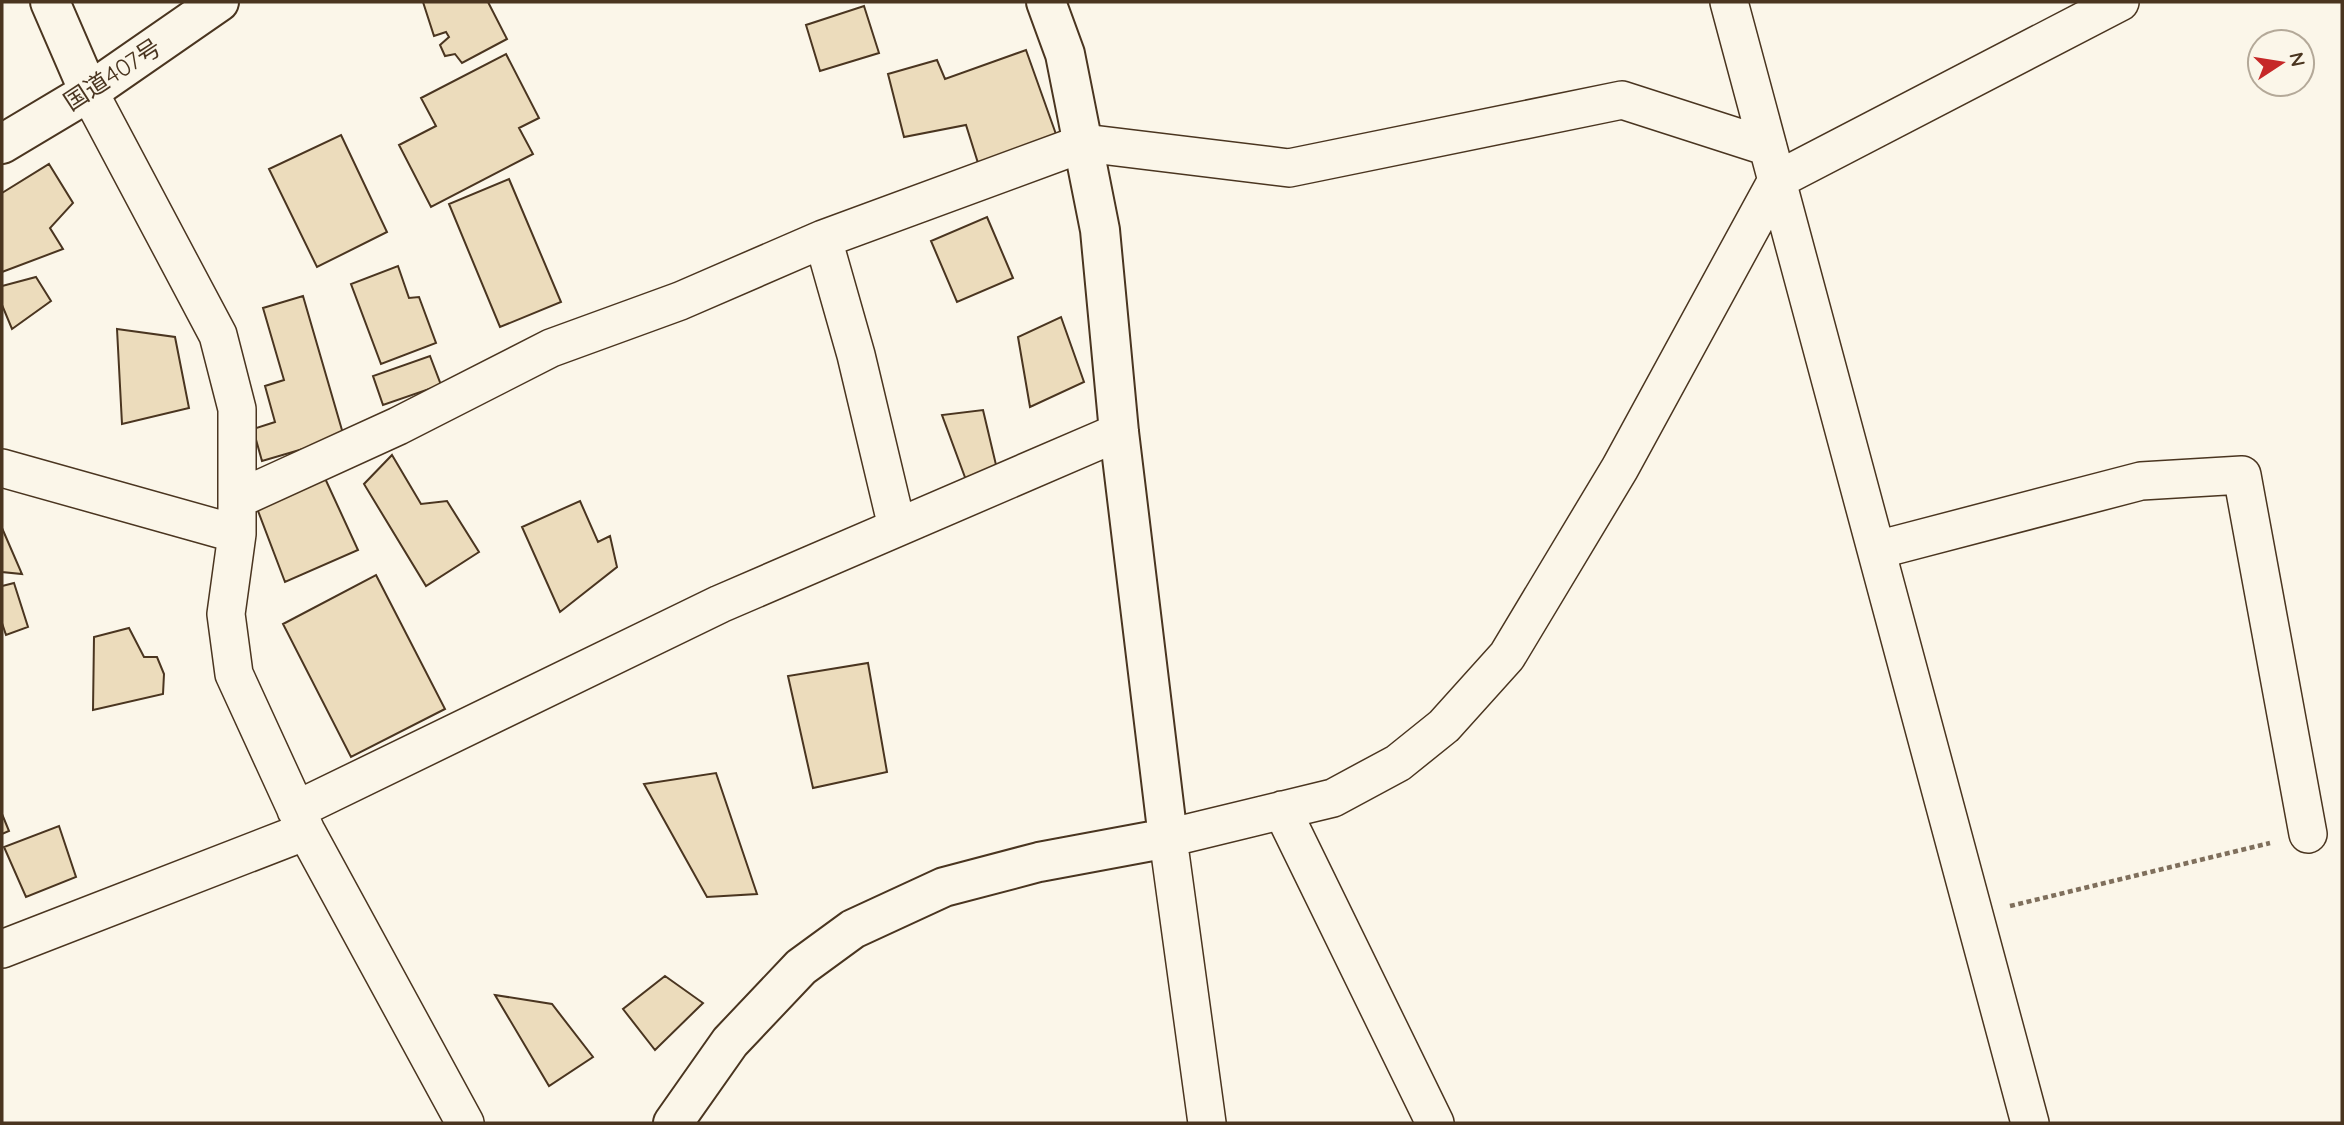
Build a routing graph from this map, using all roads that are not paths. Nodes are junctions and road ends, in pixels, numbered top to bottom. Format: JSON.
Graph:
{"nodes":[{"id":1,"x":50,"y":2,"type":"edge"},
{"id":2,"x":219,"y":2,"type":"edge"},
{"id":3,"x":1046,"y":2,"type":"edge"},
{"id":4,"x":1729,"y":2,"type":"edge"},
{"id":5,"x":2120,"y":2,"type":"edge"},
{"id":6,"x":89,"y":92,"type":"junction"},
{"id":7,"x":1084,"y":143,"type":"junction"},
{"id":8,"x":2,"y":144,"type":"edge"},
{"id":9,"x":1773,"y":163,"type":"junction"},
{"id":10,"x":823,"y":239,"type":"junction"},
{"id":11,"x":1119,"y":432,"type":"junction"},
{"id":12,"x":2,"y":468,"type":"edge"},
{"id":13,"x":238,"y":517,"type":"junction"},
{"id":14,"x":897,"y":527,"type":"junction"},
{"id":15,"x":1877,"y":550,"type":"junction"},
{"id":16,"x":1282,"y":810,"type":"junction"},
{"id":17,"x":301,"y":821,"type":"junction"},
{"id":18,"x":2308,"y":834,"type":"road end"},
{"id":19,"x":1168,"y":838,"type":"junction"},
{"id":20,"x":2,"y":949,"type":"edge"},
{"id":21,"x":465,"y":1123,"type":"edge"},
{"id":22,"x":673,"y":1123,"type":"edge"},
{"id":23,"x":1207,"y":1123,"type":"edge"},
{"id":24,"x":1434,"y":1123,"type":"edge"},
{"id":25,"x":2030,"y":1123,"type":"edge"}],
"edges":[{"from":1,"to":6,"type":"main road"},
{"from":2,"to":6,"type":"main road","name":"国道407号"},
{"from":3,"to":7,"type":"main road"},
{"from":4,"to":9,"type":"street"},
{"from":5,"to":9,"type":"street"},
{"from":6,"to":8,"type":"main road","name":"国道407号"},
{"from":6,"to":13,"type":"street"},
{"from":7,"to":9,"type":"street"},
{"from":7,"to":10,"type":"street"},
{"from":7,"to":11,"type":"main road"},
{"from":9,"to":15,"type":"street"},
{"from":9,"to":16,"type":"street"},
{"from":10,"to":13,"type":"street"},
{"from":10,"to":14,"type":"street"},
{"from":11,"to":14,"type":"street"},
{"from":11,"to":19,"type":"main road"},
{"from":12,"to":13,"type":"street"},
{"from":13,"to":17,"type":"street"},
{"from":14,"to":17,"type":"street"},
{"from":15,"to":18,"type":"street"},
{"from":15,"to":25,"type":"street"},
{"from":16,"to":19,"type":"street"},
{"from":16,"to":24,"type":"street"},
{"from":17,"to":20,"type":"street"},
{"from":17,"to":21,"type":"street"},
{"from":19,"to":22,"type":"main road"},
{"from":19,"to":23,"type":"street"}]}
